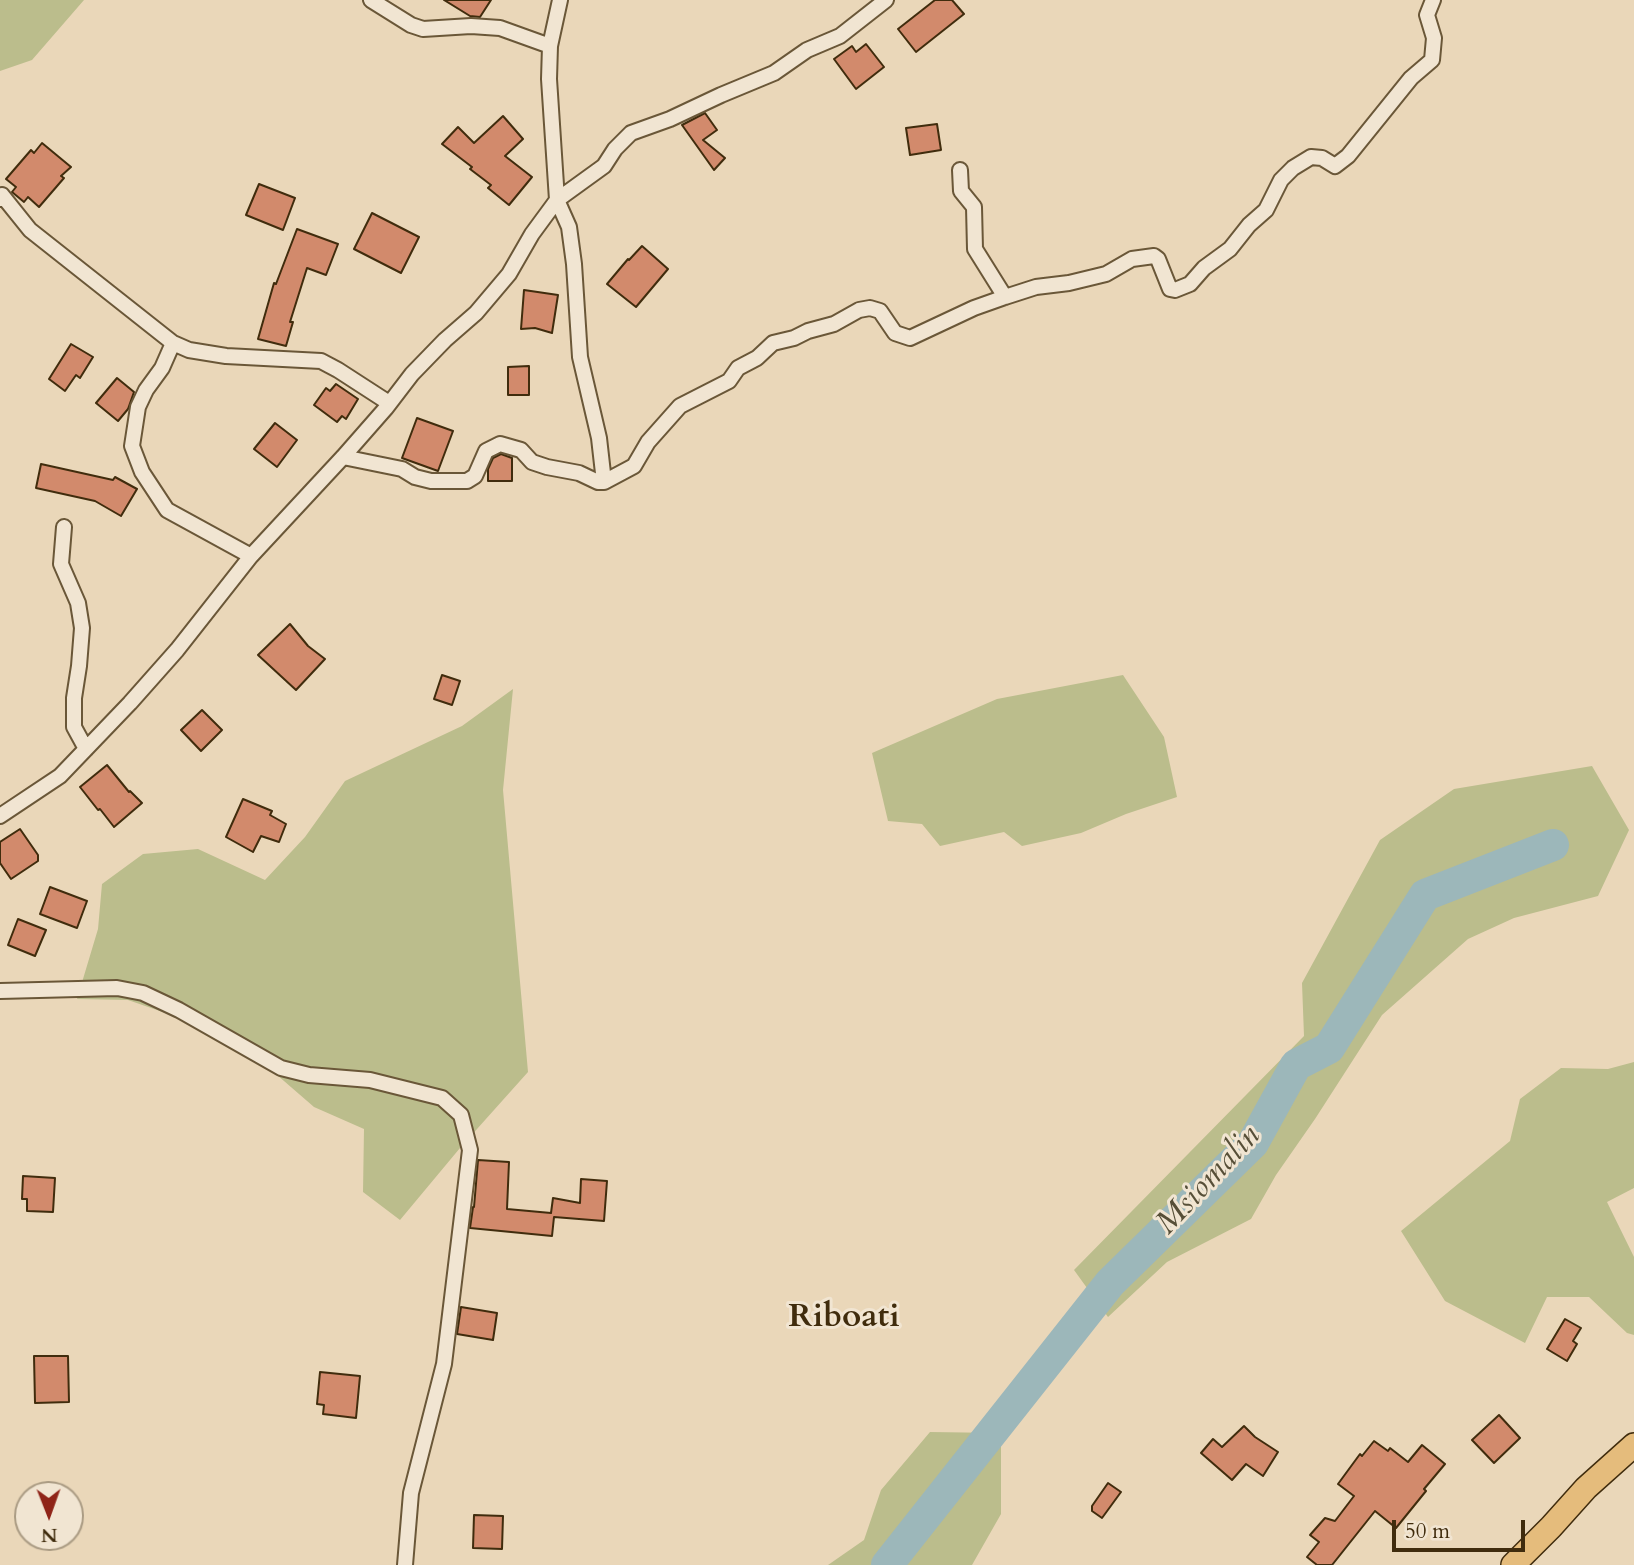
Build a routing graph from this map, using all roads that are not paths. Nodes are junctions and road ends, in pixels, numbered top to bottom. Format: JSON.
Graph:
{"nodes":[{"id":1,"x":371,"y":0,"type":"edge"},
{"id":2,"x":560,"y":0,"type":"edge"},
{"id":3,"x":886,"y":0,"type":"edge"},
{"id":4,"x":1433,"y":0,"type":"edge"},
{"id":5,"x":550,"y":46,"type":"junction"},
{"id":6,"x":960,"y":170,"type":"dead end"},
{"id":7,"x":0,"y":199,"type":"edge"},
{"id":8,"x":558,"y":201,"type":"junction"},
{"id":9,"x":1005,"y":297,"type":"junction"},
{"id":10,"x":173,"y":342,"type":"junction"},
{"id":11,"x":389,"y":403,"type":"junction"},
{"id":12,"x":343,"y":457,"type":"junction"},
{"id":13,"x":604,"y":482,"type":"junction"},
{"id":14,"x":64,"y":527,"type":"dead end"},
{"id":15,"x":251,"y":556,"type":"junction"},
{"id":16,"x":86,"y":748,"type":"junction"},
{"id":17,"x":0,"y":816,"type":"edge"},
{"id":18,"x":0,"y":991,"type":"edge"},
{"id":19,"x":1634,"y":1446,"type":"edge"},
{"id":20,"x":405,"y":1565,"type":"edge"},
{"id":21,"x":1513,"y":1565,"type":"edge"}],
"edges":[{"from":1,"to":5,"type":"street"},
{"from":2,"to":5,"type":"street"},
{"from":3,"to":8,"type":"street"},
{"from":4,"to":9,"type":"street"},
{"from":5,"to":8,"type":"street"},
{"from":6,"to":9,"type":"street"},
{"from":7,"to":10,"type":"street"},
{"from":8,"to":11,"type":"street"},
{"from":8,"to":13,"type":"street"},
{"from":9,"to":13,"type":"street"},
{"from":10,"to":11,"type":"street"},
{"from":10,"to":15,"type":"street"},
{"from":11,"to":12,"type":"street"},
{"from":12,"to":13,"type":"street"},
{"from":12,"to":15,"type":"street"},
{"from":14,"to":16,"type":"street"},
{"from":15,"to":16,"type":"street"},
{"from":16,"to":17,"type":"street"},
{"from":18,"to":20,"type":"street"},
{"from":19,"to":21,"type":"main road"}]}
